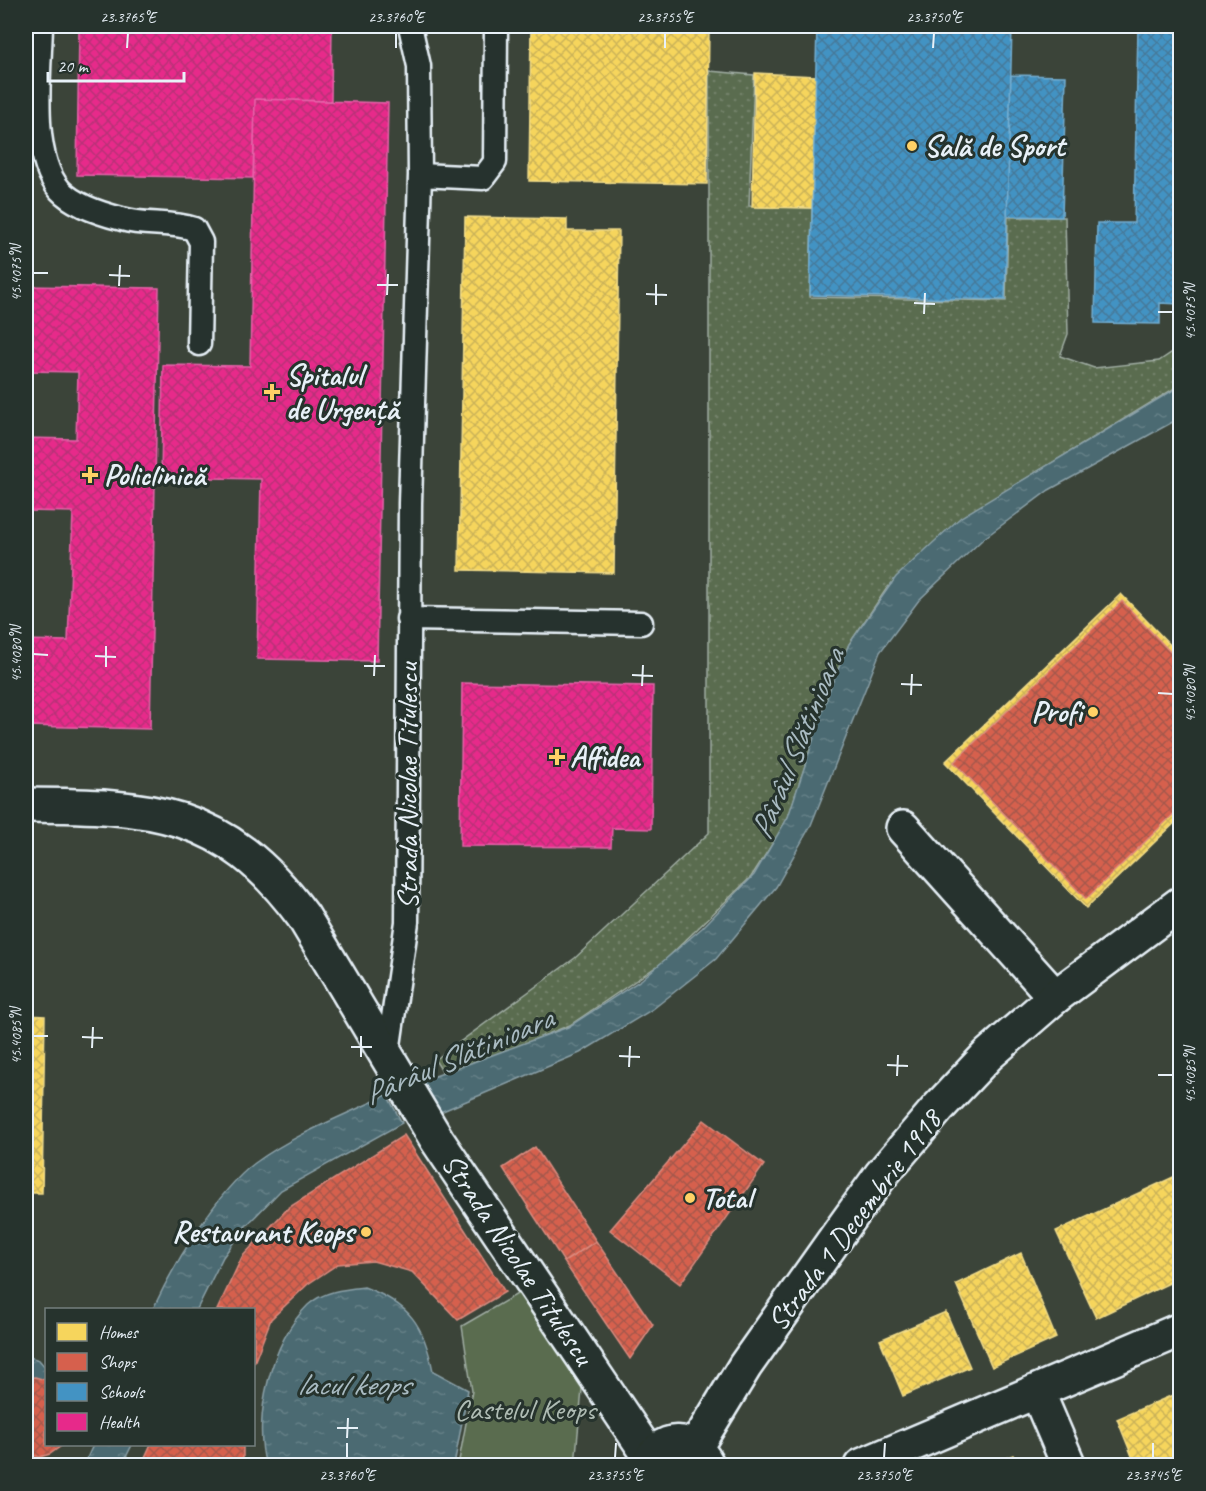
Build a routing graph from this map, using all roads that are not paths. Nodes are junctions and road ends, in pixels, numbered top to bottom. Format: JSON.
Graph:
{"nodes":[{"id":1,"x":41,"y":26,"type":"edge"},
{"id":2,"x":410,"y":26,"type":"edge"},
{"id":3,"x":496,"y":26,"type":"edge"},
{"id":4,"x":420,"y":175,"type":"junction"},
{"id":5,"x":199,"y":344,"type":"dead end"},
{"id":6,"x":408,"y":619,"type":"junction"},
{"id":7,"x":641,"y":623,"type":"dead end"},
{"id":8,"x":26,"y":805,"type":"edge"},
{"id":9,"x":903,"y":828,"type":"dead end"},
{"id":10,"x":1180,"y":904,"type":"edge"},
{"id":11,"x":1055,"y":997,"type":"junction"},
{"id":12,"x":387,"y":1059,"type":"junction"},
{"id":13,"x":1180,"y":1330,"type":"edge"},
{"id":14,"x":1037,"y":1391,"type":"junction"},
{"id":15,"x":701,"y":1457,"type":"edge"},
{"id":16,"x":649,"y":1462,"type":"edge"},
{"id":17,"x":861,"y":1466,"type":"edge"},
{"id":18,"x":1069,"y":1466,"type":"edge"}],
"edges":[{"from":1,"to":5,"type":"lane"},
{"from":2,"to":4,"type":"lane","name":"Strada Nicolae Titulescu"},
{"from":3,"to":4,"type":"lane"},
{"from":4,"to":6,"type":"lane","name":"Strada Nicolae Titulescu"},
{"from":6,"to":7,"type":"lane","name":"Strada Nicolae Titulescu"},
{"from":6,"to":12,"type":"lane","name":"Strada Nicolae Titulescu"},
{"from":8,"to":12,"type":"street","name":"Strada Nicolae Titulescu"},
{"from":9,"to":11,"type":"street"},
{"from":10,"to":11,"type":"street","name":"Strada 1 Decembrie 1918"},
{"from":11,"to":15,"type":"street","name":"Strada 1 Decembrie 1918"},
{"from":12,"to":16,"type":"street","name":"Strada Nicolae Titulescu"},
{"from":13,"to":14,"type":"street"},
{"from":14,"to":17,"type":"street"},
{"from":14,"to":18,"type":"street"},
{"from":15,"to":16,"type":"street","name":"Strada 1 Decembrie 1918"}]}
